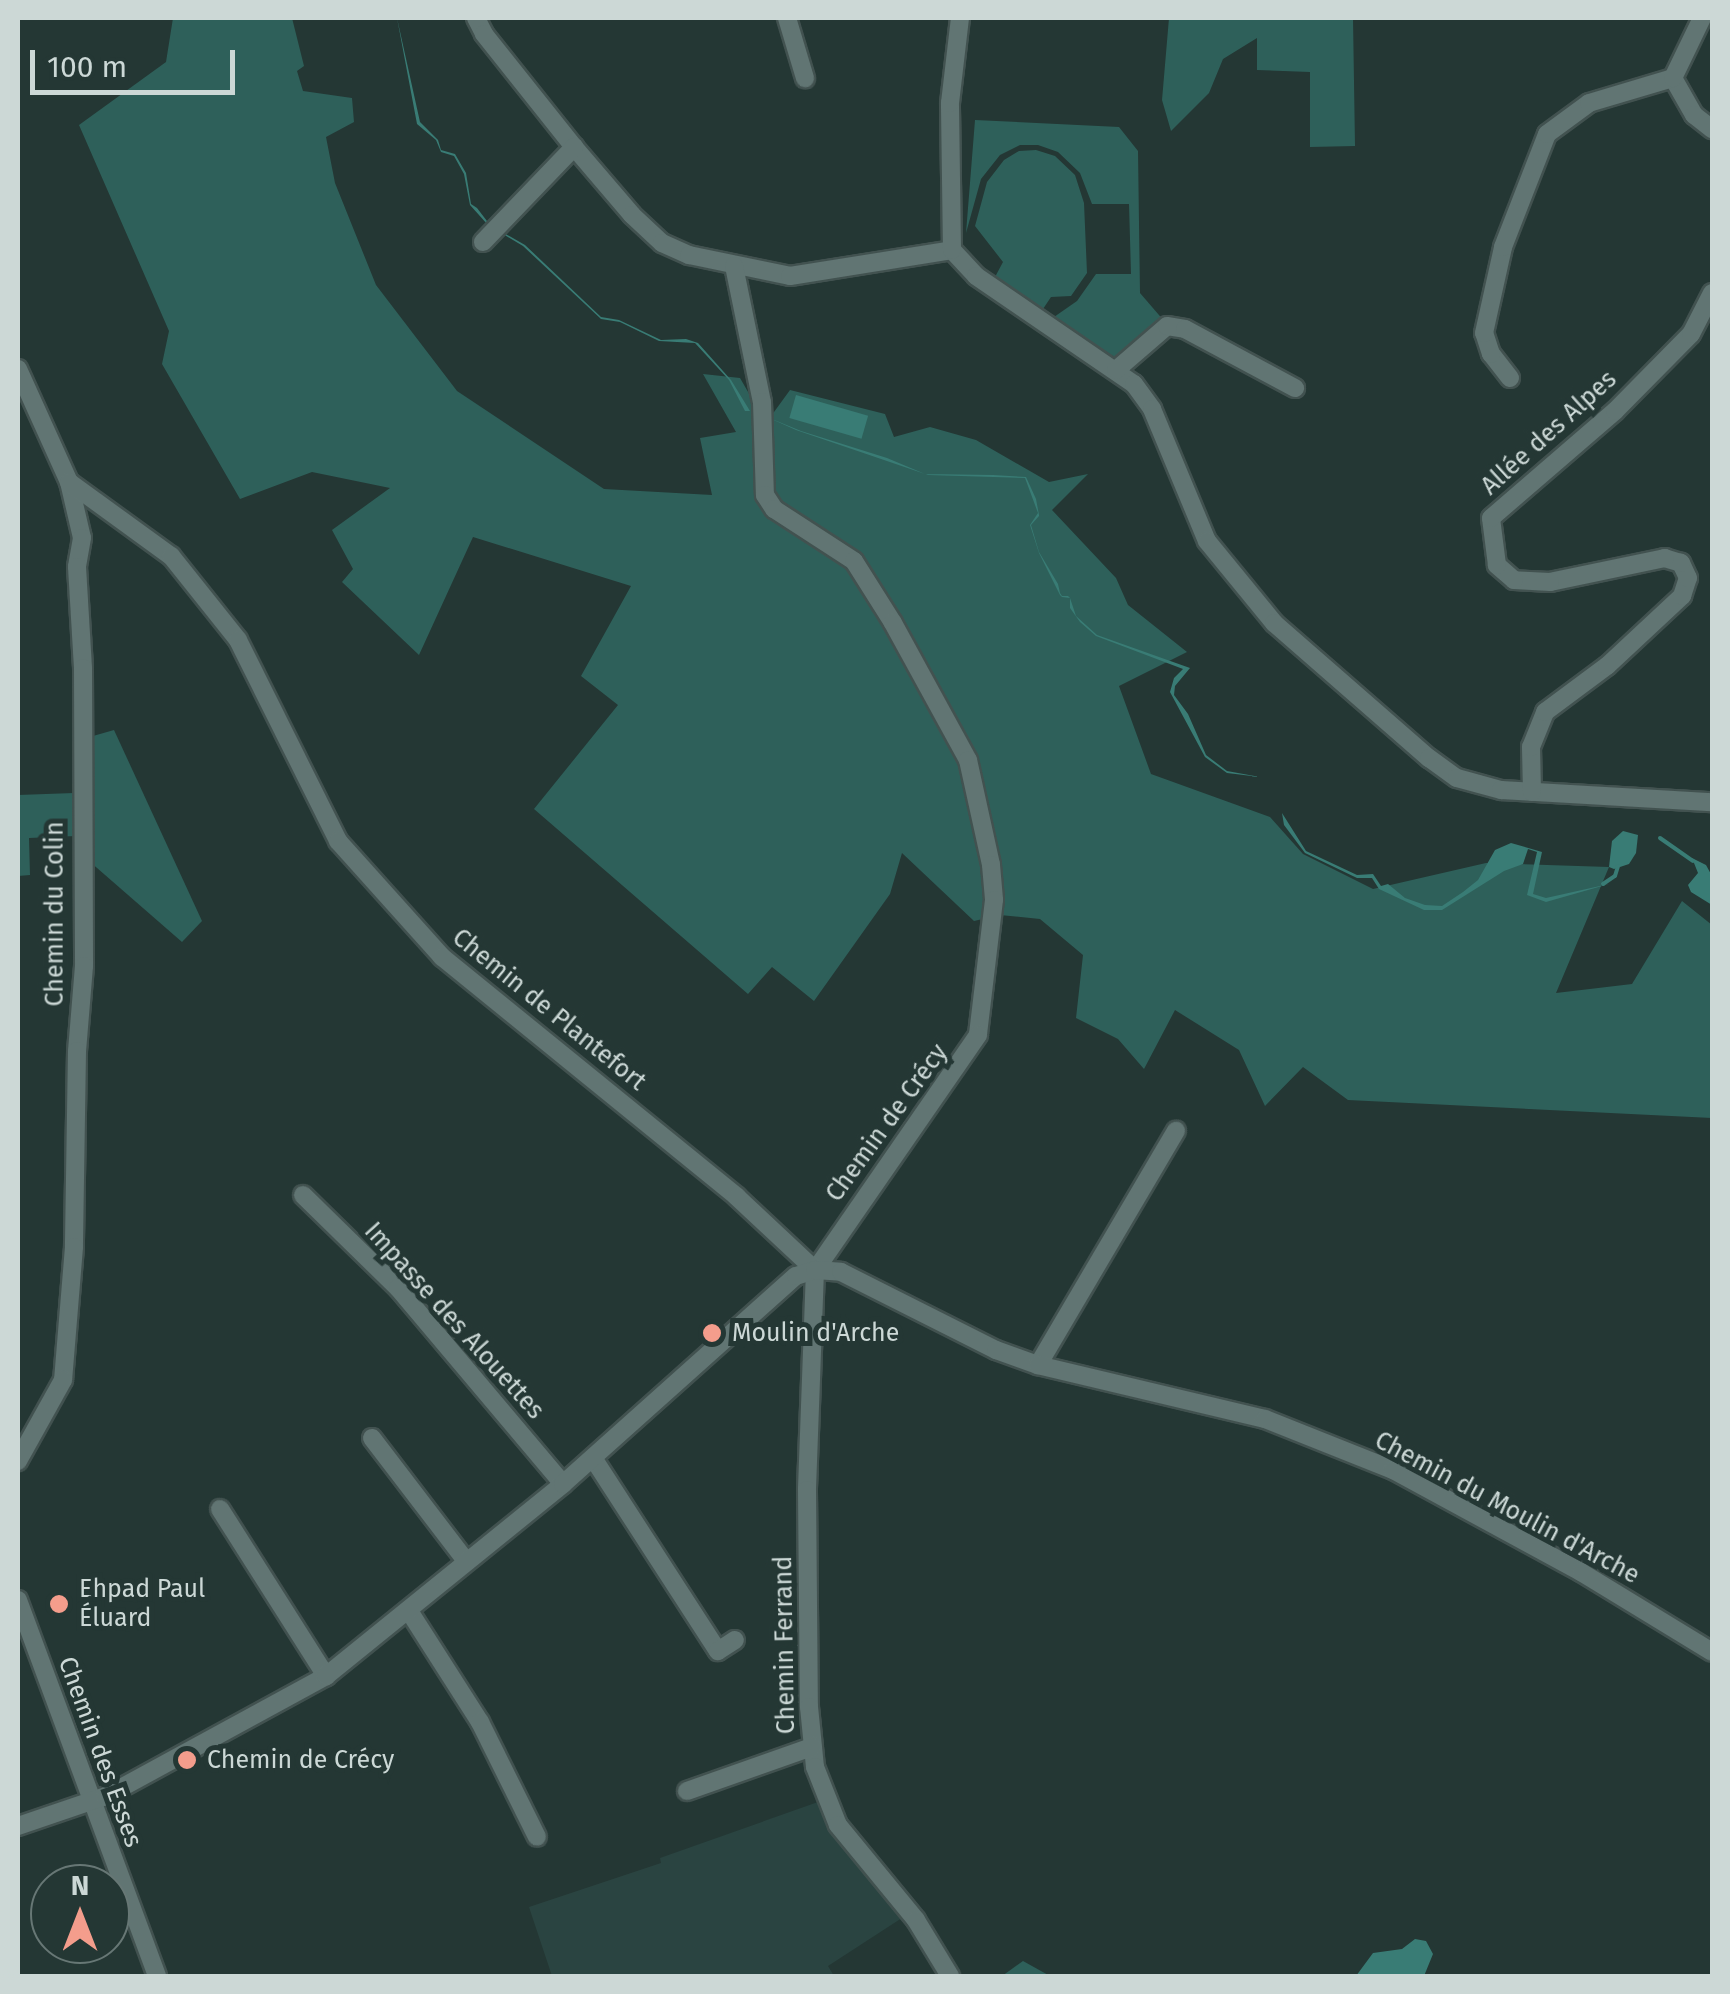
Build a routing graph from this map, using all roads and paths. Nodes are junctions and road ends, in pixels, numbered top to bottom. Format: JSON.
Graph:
{"nodes":[{"id":1,"x":476,"y":18,"type":"edge"},
{"id":2,"x":787,"y":18,"type":"edge"},
{"id":3,"x":960,"y":18,"type":"edge"},
{"id":4,"x":1702,"y":18,"type":"edge"},
{"id":5,"x":805,"y":78,"type":"dead end"},
{"id":6,"x":1674,"y":78,"type":"junction"},
{"id":7,"x":1712,"y":129,"type":"edge"},
{"id":8,"x":574,"y":148,"type":"junction"},
{"id":9,"x":490,"y":233,"type":"dead end"},
{"id":10,"x":952,"y":250,"type":"junction"},
{"id":11,"x":734,"y":266,"type":"junction"},
{"id":12,"x":1712,"y":293,"type":"edge"},
{"id":13,"x":18,"y":368,"type":"edge"},
{"id":14,"x":1116,"y":370,"type":"junction"},
{"id":15,"x":1510,"y":378,"type":"dead end"},
{"id":16,"x":1295,"y":388,"type":"dead end"},
{"id":17,"x":68,"y":482,"type":"junction"},
{"id":18,"x":1532,"y":792,"type":"junction"},
{"id":19,"x":1712,"y":802,"type":"edge"},
{"id":20,"x":1176,"y":1131,"type":"dead end"},
{"id":21,"x":302,"y":1194,"type":"dead end"},
{"id":22,"x":815,"y":1270,"type":"junction"},
{"id":23,"x":1038,"y":1365,"type":"junction"},
{"id":24,"x":372,"y":1438,"type":"dead end"},
{"id":25,"x":592,"y":1458,"type":"junction"},
{"id":26,"x":18,"y":1461,"type":"edge"},
{"id":27,"x":563,"y":1484,"type":"junction"},
{"id":28,"x":220,"y":1510,"type":"dead end"},
{"id":29,"x":466,"y":1561,"type":"junction"},
{"id":30,"x":18,"y":1600,"type":"edge"},
{"id":31,"x":409,"y":1611,"type":"junction"},
{"id":32,"x":734,"y":1640,"type":"dead end"},
{"id":33,"x":1712,"y":1652,"type":"edge"},
{"id":34,"x":326,"y":1676,"type":"junction"},
{"id":35,"x":812,"y":1746,"type":"junction"},
{"id":36,"x":687,"y":1791,"type":"dead end"},
{"id":37,"x":92,"y":1802,"type":"junction"},
{"id":38,"x":18,"y":1826,"type":"edge"},
{"id":39,"x":537,"y":1837,"type":"dead end"},
{"id":40,"x":157,"y":1976,"type":"edge"},
{"id":41,"x":950,"y":1976,"type":"edge"}],
"edges":[{"from":1,"to":8,"type":"street"},
{"from":2,"to":5,"type":"street"},
{"from":3,"to":10,"type":"street"},
{"from":4,"to":6,"type":"street"},
{"from":6,"to":7,"type":"street"},
{"from":6,"to":15,"type":"street"},
{"from":8,"to":9,"type":"street"},
{"from":8,"to":11,"type":"street"},
{"from":10,"to":11,"type":"street"},
{"from":10,"to":14,"type":"street"},
{"from":11,"to":22,"type":"street","name":"Chemin de Crécy"},
{"from":12,"to":18,"type":"street","name":"Allée des Alpes"},
{"from":13,"to":17,"type":"street","name":"Chemin du Colin"},
{"from":14,"to":16,"type":"street"},
{"from":14,"to":18,"type":"street"},
{"from":17,"to":22,"type":"street","name":"Chemin de Plantefort"},
{"from":17,"to":26,"type":"street","name":"Chemin du Colin"},
{"from":18,"to":19,"type":"street"},
{"from":20,"to":23,"type":"street"},
{"from":21,"to":27,"type":"street","name":"Impasse des Alouettes"},
{"from":22,"to":23,"type":"street","name":"Chemin du Moulin d'Arche"},
{"from":22,"to":25,"type":"street","name":"Chemin de Crécy"},
{"from":22,"to":35,"type":"street","name":"Chemin Ferrand"},
{"from":23,"to":33,"type":"street","name":"Chemin du Moulin d'Arche"},
{"from":24,"to":29,"type":"street"},
{"from":25,"to":27,"type":"street","name":"Chemin de Crécy"},
{"from":25,"to":32,"type":"street"},
{"from":27,"to":29,"type":"street","name":"Chemin de Crécy"},
{"from":28,"to":34,"type":"street"},
{"from":29,"to":31,"type":"street","name":"Chemin de Crécy"},
{"from":30,"to":37,"type":"street","name":"Chemin des Esses"},
{"from":31,"to":34,"type":"street","name":"Chemin de Crécy"},
{"from":31,"to":39,"type":"street"},
{"from":34,"to":37,"type":"street","name":"Chemin de Crécy"},
{"from":35,"to":36,"type":"street"},
{"from":35,"to":41,"type":"street","name":"Chemin Ferrand"},
{"from":37,"to":38,"type":"street","name":"Chemin de Crécy"},
{"from":37,"to":40,"type":"street","name":"Chemin des Esses"}]}
